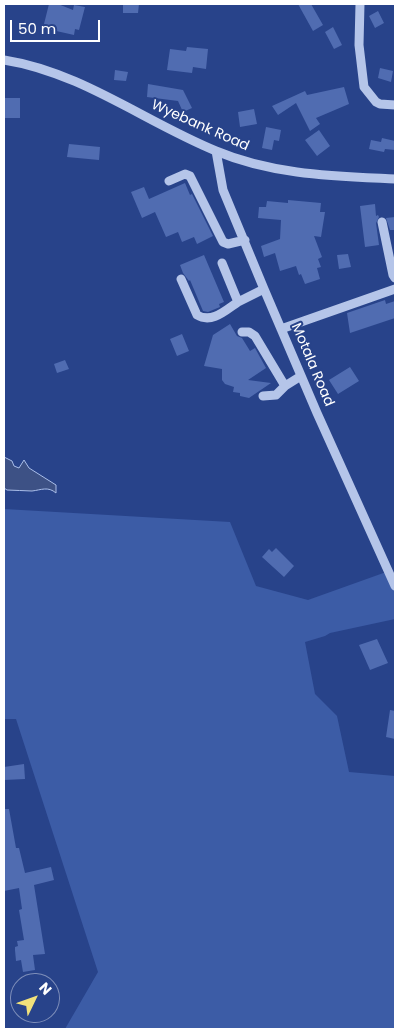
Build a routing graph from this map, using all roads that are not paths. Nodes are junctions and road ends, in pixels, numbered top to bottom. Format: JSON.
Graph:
{"nodes":[{"id":1,"x":360,"y":4,"type":"edge"},
{"id":2,"x":4,"y":60,"type":"edge"},
{"id":3,"x":395,"y":105,"type":"edge"},
{"id":4,"x":216,"y":151,"type":"junction"},
{"id":5,"x":395,"y":178,"type":"edge"},
{"id":6,"x":170,"y":181,"type":"dead end"},
{"id":7,"x":382,"y":222,"type":"dead end"},
{"id":8,"x":245,"y":240,"type":"junction"},
{"id":9,"x":222,"y":263,"type":"dead end"},
{"id":10,"x":395,"y":278,"type":"edge"},
{"id":11,"x":181,"y":279,"type":"dead end"},
{"id":12,"x":264,"y":289,"type":"junction"},
{"id":13,"x":395,"y":289,"type":"edge"},
{"id":14,"x":238,"y":302,"type":"junction"},
{"id":15,"x":281,"y":329,"type":"junction"},
{"id":16,"x":242,"y":332,"type":"dead end"},
{"id":17,"x":301,"y":376,"type":"junction"},
{"id":18,"x":285,"y":386,"type":"junction"},
{"id":19,"x":262,"y":396,"type":"dead end"},
{"id":20,"x":395,"y":586,"type":"edge"}],
"edges":[{"from":1,"to":3,"type":"street"},
{"from":2,"to":4,"type":"street","name":"Wyebank Road"},
{"from":4,"to":5,"type":"street","name":"Wyebank Road"},
{"from":4,"to":8,"type":"street","name":"Motala Road"},
{"from":6,"to":8,"type":"street"},
{"from":7,"to":10,"type":"street"},
{"from":8,"to":12,"type":"street","name":"Motala Road"},
{"from":9,"to":14,"type":"street"},
{"from":11,"to":14,"type":"street"},
{"from":12,"to":14,"type":"street"},
{"from":12,"to":15,"type":"street","name":"Motala Road"},
{"from":13,"to":15,"type":"street"},
{"from":15,"to":17,"type":"street","name":"Motala Road"},
{"from":16,"to":18,"type":"street"},
{"from":17,"to":18,"type":"street"},
{"from":17,"to":20,"type":"street","name":"Motala Road"},
{"from":18,"to":19,"type":"street"}]}
